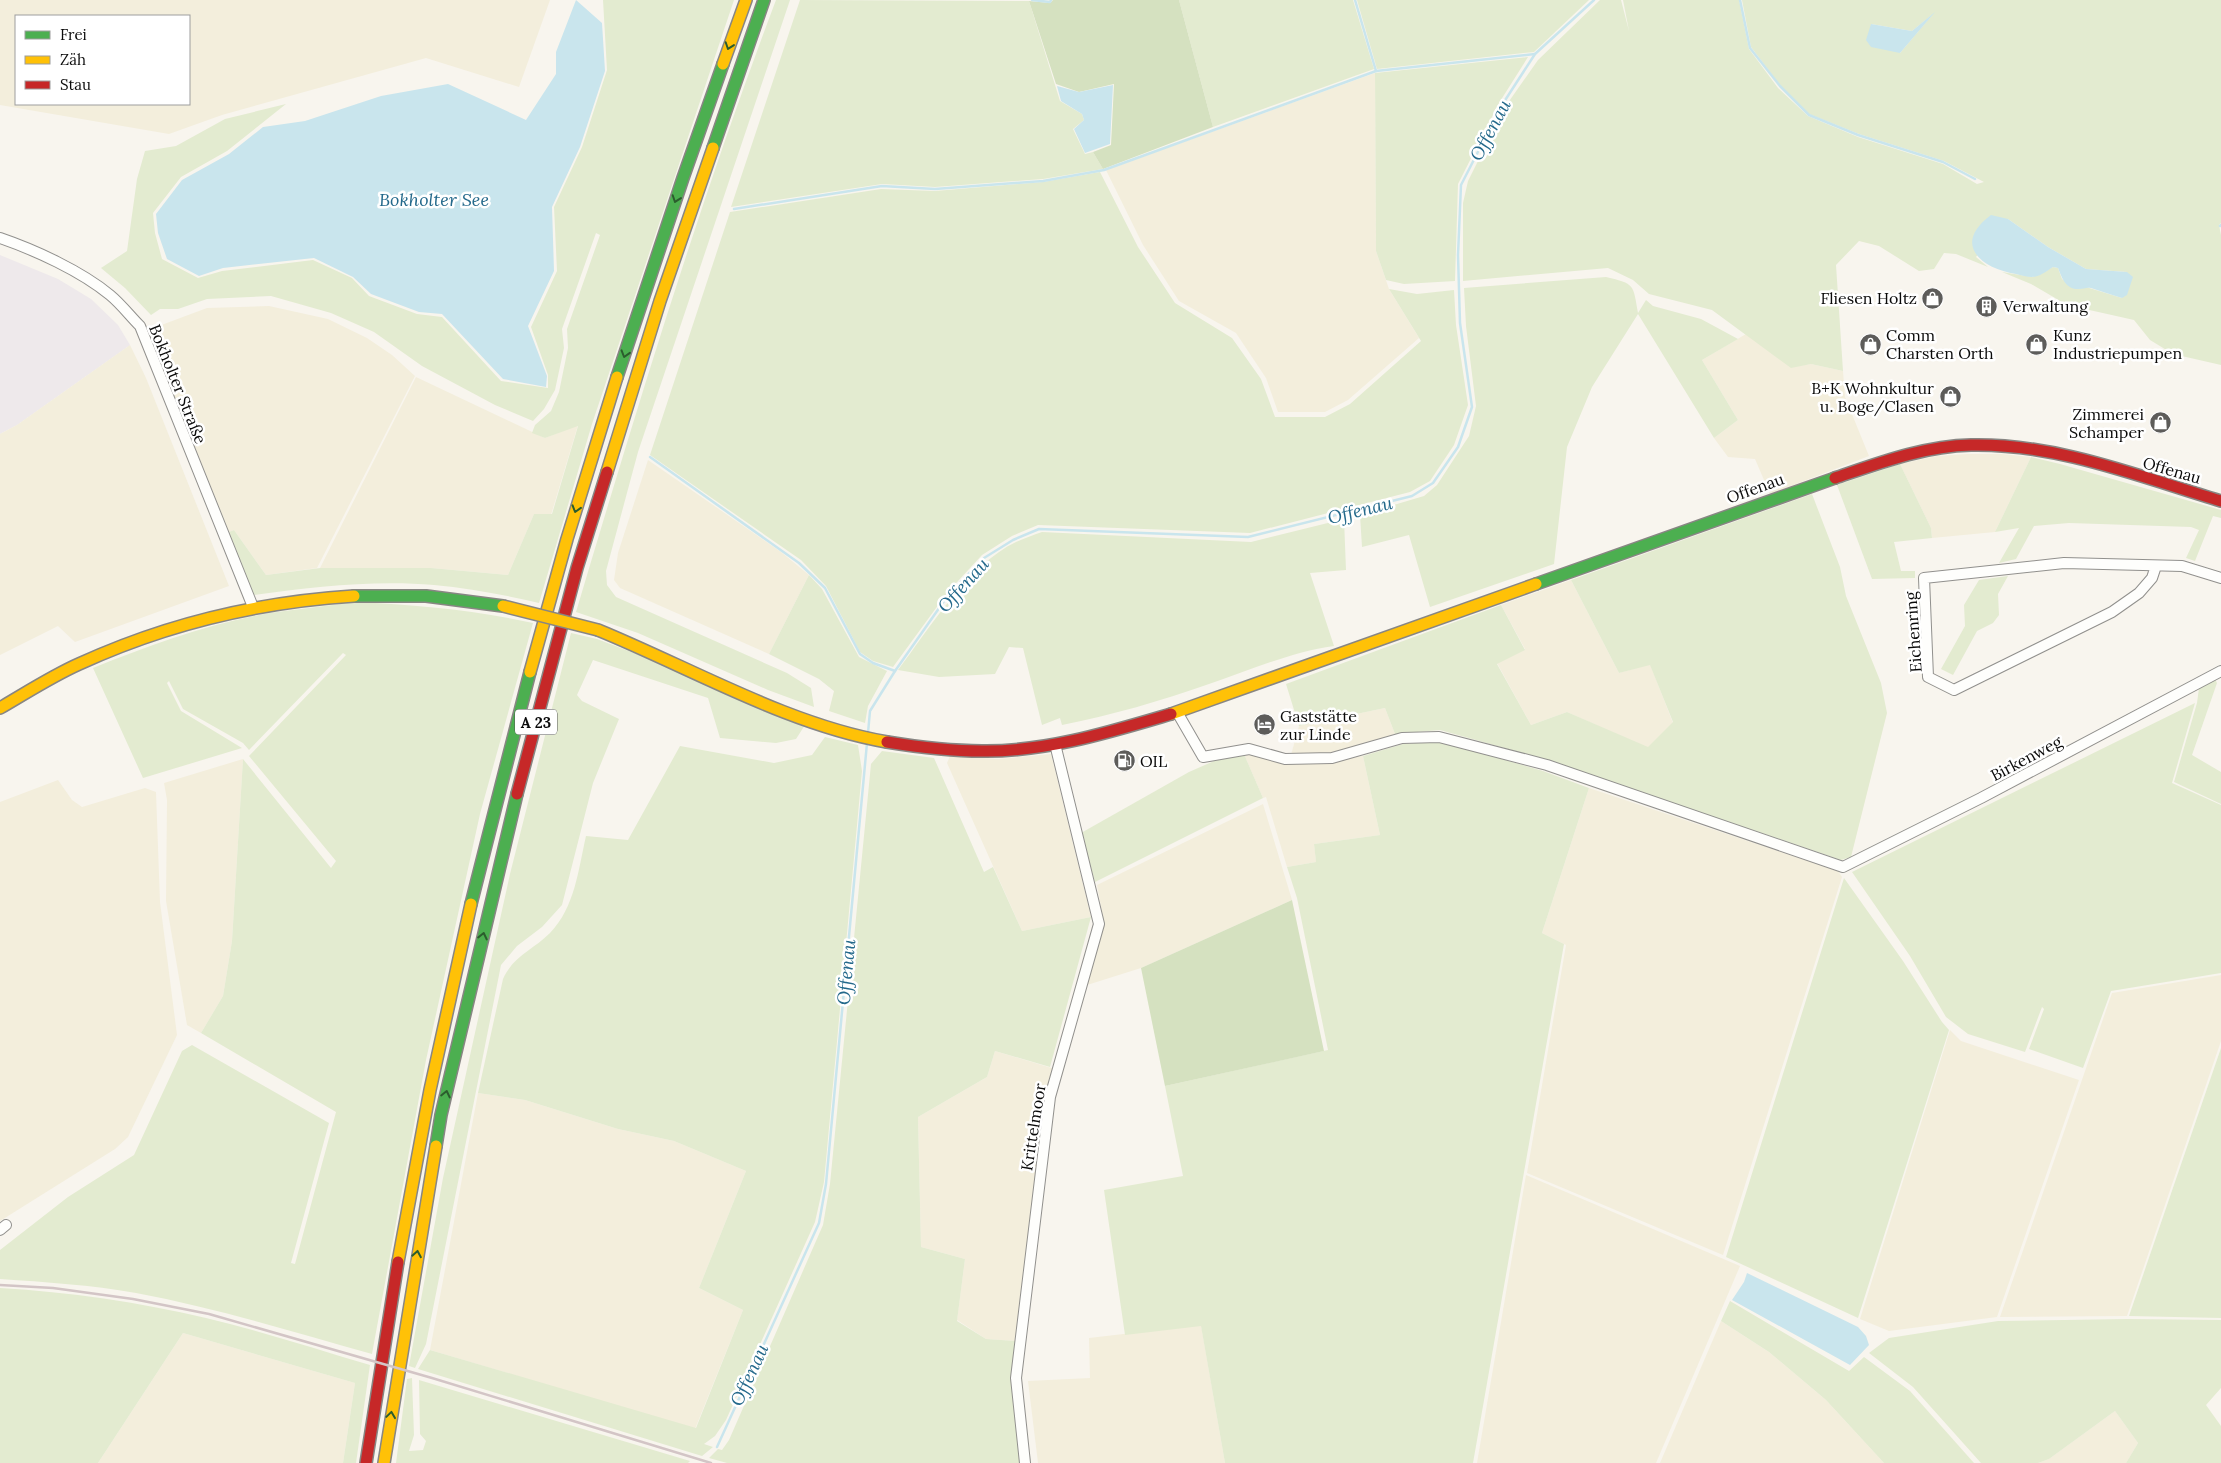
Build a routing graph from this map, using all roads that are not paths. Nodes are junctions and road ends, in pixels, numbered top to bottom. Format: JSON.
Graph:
{"nodes":[{"id":1,"x":746,"y":0,"type":"edge"},
{"id":2,"x":764,"y":0,"type":"edge"},
{"id":3,"x":0,"y":238,"type":"edge"},
{"id":4,"x":2221,"y":501,"type":"edge"},
{"id":5,"x":2156,"y":566,"type":"junction"},
{"id":6,"x":2221,"y":578,"type":"edge"},
{"id":7,"x":253,"y":607,"type":"junction"},
{"id":8,"x":2221,"y":673,"type":"edge"},
{"id":9,"x":0,"y":708,"type":"edge"},
{"id":10,"x":1177,"y":712,"type":"junction"},
{"id":11,"x":1055,"y":744,"type":"junction"},
{"id":12,"x":366,"y":1463,"type":"edge"},
{"id":13,"x":384,"y":1463,"type":"edge"},
{"id":14,"x":1025,"y":1463,"type":"edge"}],
"edges":[{"from":1,"to":12,"type":"main road","number":"A 23","one_way":true},
{"from":13,"to":2,"type":"main road","number":"A 23","one_way":true},
{"from":3,"to":7,"type":"street","name":"Bokholter Straße"},
{"from":4,"to":10,"type":"main road","name":"Offenau"},
{"from":5,"to":5,"type":"street","name":"Eichenring"},
{"from":5,"to":6,"type":"street","name":"Eichenring"},
{"from":7,"to":9,"type":"main road","name":"Offenau"},
{"from":7,"to":11,"type":"main road","name":"Offenau","bridge":true},
{"from":8,"to":10,"type":"street","name":"Birkenweg"},
{"from":10,"to":11,"type":"main road","name":"Offenau"},
{"from":11,"to":14,"type":"street","name":"Krittelmoor"}]}
